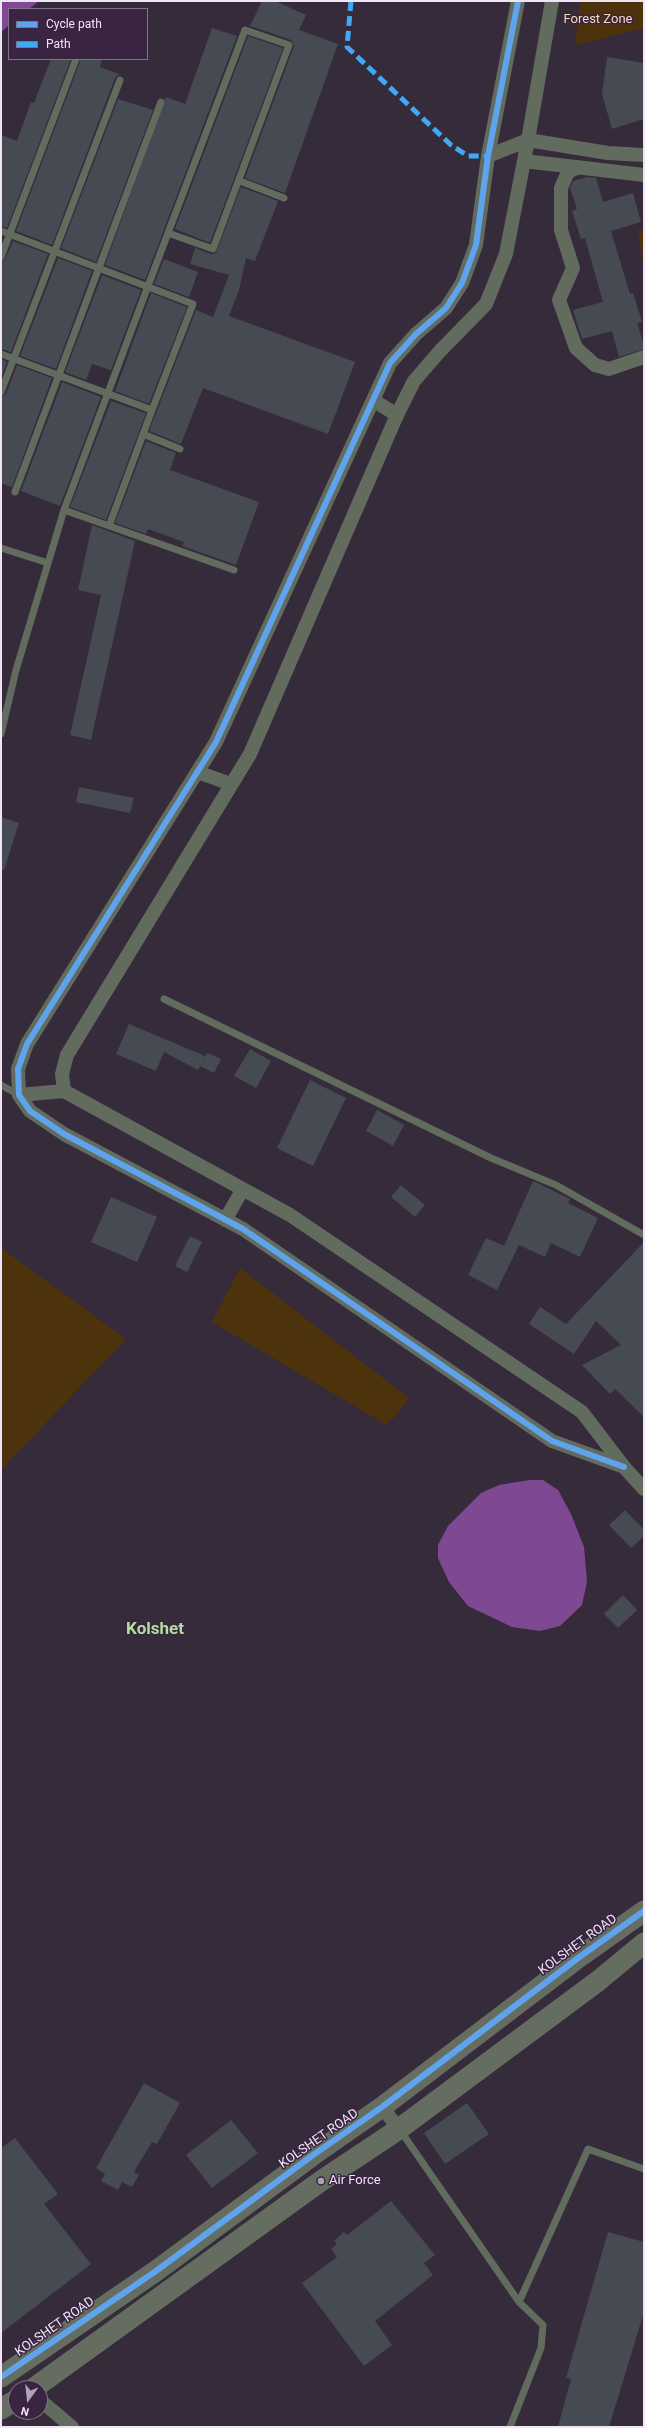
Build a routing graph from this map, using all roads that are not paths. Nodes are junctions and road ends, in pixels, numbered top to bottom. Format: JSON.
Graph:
{"nodes":[{"id":1,"x":518,"y":1,"type":"edge"},
{"id":2,"x":552,"y":1,"type":"edge"},
{"id":3,"x":76,"y":60,"type":"edge"},
{"id":4,"x":120,"y":80,"type":"dead end"},
{"id":5,"x":161,"y":102,"type":"dead end"},
{"id":6,"x":528,"y":140,"type":"junction"},
{"id":7,"x":488,"y":156,"type":"junction"},
{"id":8,"x":644,"y":156,"type":"edge"},
{"id":9,"x":524,"y":162,"type":"junction"},
{"id":10,"x":579,"y":167,"type":"junction"},
{"id":11,"x":644,"y":175,"type":"edge"},
{"id":12,"x":240,"y":181,"type":"junction"},
{"id":13,"x":284,"y":198,"type":"dead end"},
{"id":14,"x":1,"y":231,"type":"edge"},
{"id":15,"x":168,"y":233,"type":"junction"},
{"id":16,"x":10,"y":234,"type":"junction"},
{"id":17,"x":54,"y":251,"type":"junction"},
{"id":18,"x":1,"y":257,"type":"edge"},
{"id":19,"x":100,"y":268,"type":"junction"},
{"id":20,"x":148,"y":286,"type":"junction"},
{"id":21,"x":1,"y":354,"type":"edge"},
{"id":22,"x":644,"y":357,"type":"edge"},
{"id":23,"x":14,"y":358,"type":"junction"},
{"id":24,"x":60,"y":376,"type":"junction"},
{"id":25,"x":1,"y":392,"type":"edge"},
{"id":26,"x":108,"y":394,"type":"junction"},
{"id":27,"x":373,"y":400,"type":"junction"},
{"id":28,"x":152,"y":410,"type":"junction"},
{"id":29,"x":397,"y":415,"type":"junction"},
{"id":30,"x":143,"y":434,"type":"junction"},
{"id":31,"x":180,"y":449,"type":"dead end"},
{"id":32,"x":15,"y":492,"type":"dead end"},
{"id":33,"x":64,"y":510,"type":"junction"},
{"id":34,"x":109,"y":526,"type":"junction"},
{"id":35,"x":1,"y":548,"type":"edge"},
{"id":36,"x":48,"y":563,"type":"junction"},
{"id":37,"x":234,"y":570,"type":"dead end"},
{"id":38,"x":1,"y":734,"type":"edge"},
{"id":39,"x":197,"y":772,"type":"junction"},
{"id":40,"x":231,"y":784,"type":"junction"},
{"id":41,"x":164,"y":999,"type":"dead end"},
{"id":42,"x":1,"y":1086,"type":"edge"},
{"id":43,"x":64,"y":1091,"type":"junction"},
{"id":44,"x":19,"y":1095,"type":"junction"},
{"id":45,"x":243,"y":1189,"type":"junction"},
{"id":46,"x":225,"y":1220,"type":"junction"},
{"id":47,"x":644,"y":1235,"type":"edge"},
{"id":48,"x":624,"y":1467,"type":"junction"},
{"id":49,"x":644,"y":1489,"type":"edge"},
{"id":50,"x":644,"y":1911,"type":"edge"},
{"id":51,"x":644,"y":1943,"type":"edge"},
{"id":52,"x":382,"y":2107,"type":"junction"},
{"id":53,"x":399,"y":2129,"type":"junction"},
{"id":54,"x":644,"y":2169,"type":"edge"},
{"id":55,"x":156,"y":2271,"type":"junction"},
{"id":56,"x":173,"y":2290,"type":"junction"},
{"id":57,"x":519,"y":2302,"type":"junction"},
{"id":58,"x":1,"y":2377,"type":"edge"},
{"id":59,"x":45,"y":2380,"type":"edge"},
{"id":60,"x":48,"y":2407,"type":"edge"},
{"id":61,"x":72,"y":2427,"type":"edge"},
{"id":62,"x":510,"y":2427,"type":"edge"}],
"edges":[{"from":1,"to":7,"type":"street"},
{"from":2,"to":6,"type":"street"},
{"from":3,"to":16,"type":"lane"},
{"from":4,"to":17,"type":"lane"},
{"from":5,"to":19,"type":"lane"},
{"from":6,"to":7,"type":"street"},
{"from":6,"to":8,"type":"street"},
{"from":6,"to":9,"type":"street"},
{"from":7,"to":27,"type":"street"},
{"from":9,"to":10,"type":"street"},
{"from":9,"to":29,"type":"street"},
{"from":10,"to":11,"type":"street"},
{"from":10,"to":22,"type":"street"},
{"from":12,"to":13,"type":"lane"},
{"from":12,"to":15,"type":"lane"},
{"from":12,"to":15,"type":"lane"},
{"from":14,"to":16,"type":"lane"},
{"from":15,"to":20,"type":"lane"},
{"from":16,"to":17,"type":"lane"},
{"from":16,"to":18,"type":"lane"},
{"from":17,"to":19,"type":"lane"},
{"from":17,"to":23,"type":"lane"},
{"from":19,"to":20,"type":"lane"},
{"from":19,"to":24,"type":"lane"},
{"from":20,"to":26,"type":"lane"},
{"from":20,"to":28,"type":"lane"},
{"from":21,"to":23,"type":"lane"},
{"from":23,"to":24,"type":"lane"},
{"from":23,"to":25,"type":"lane"},
{"from":24,"to":26,"type":"lane"},
{"from":24,"to":32,"type":"lane"},
{"from":26,"to":28,"type":"lane"},
{"from":26,"to":33,"type":"lane"},
{"from":27,"to":29,"type":"street"},
{"from":27,"to":39,"type":"street"},
{"from":28,"to":30,"type":"lane"},
{"from":29,"to":40,"type":"street"},
{"from":30,"to":31,"type":"lane"},
{"from":30,"to":34,"type":"lane"},
{"from":33,"to":34,"type":"lane"},
{"from":33,"to":36,"type":"lane"},
{"from":34,"to":37,"type":"lane"},
{"from":35,"to":36,"type":"lane"},
{"from":36,"to":38,"type":"lane"},
{"from":39,"to":40,"type":"street"},
{"from":39,"to":44,"type":"street"},
{"from":40,"to":43,"type":"street"},
{"from":41,"to":47,"type":"lane"},
{"from":42,"to":44,"type":"lane"},
{"from":43,"to":44,"type":"street"},
{"from":43,"to":45,"type":"street"},
{"from":44,"to":46,"type":"street"},
{"from":45,"to":46,"type":"street"},
{"from":45,"to":48,"type":"street"},
{"from":46,"to":48,"type":"street"},
{"from":48,"to":49,"type":"street"},
{"from":50,"to":52,"type":"street","name":"KOLSHET ROAD"},
{"from":51,"to":53,"type":"street"},
{"from":52,"to":53,"type":"street"},
{"from":52,"to":55,"type":"street","name":"KOLSHET ROAD"},
{"from":53,"to":56,"type":"street"},
{"from":53,"to":57,"type":"lane"},
{"from":54,"to":57,"type":"lane"},
{"from":55,"to":56,"type":"street"},
{"from":55,"to":58,"type":"street","name":"KOLSHET ROAD"},
{"from":56,"to":59,"type":"street"},
{"from":57,"to":62,"type":"lane"},
{"from":60,"to":61,"type":"street"}]}
